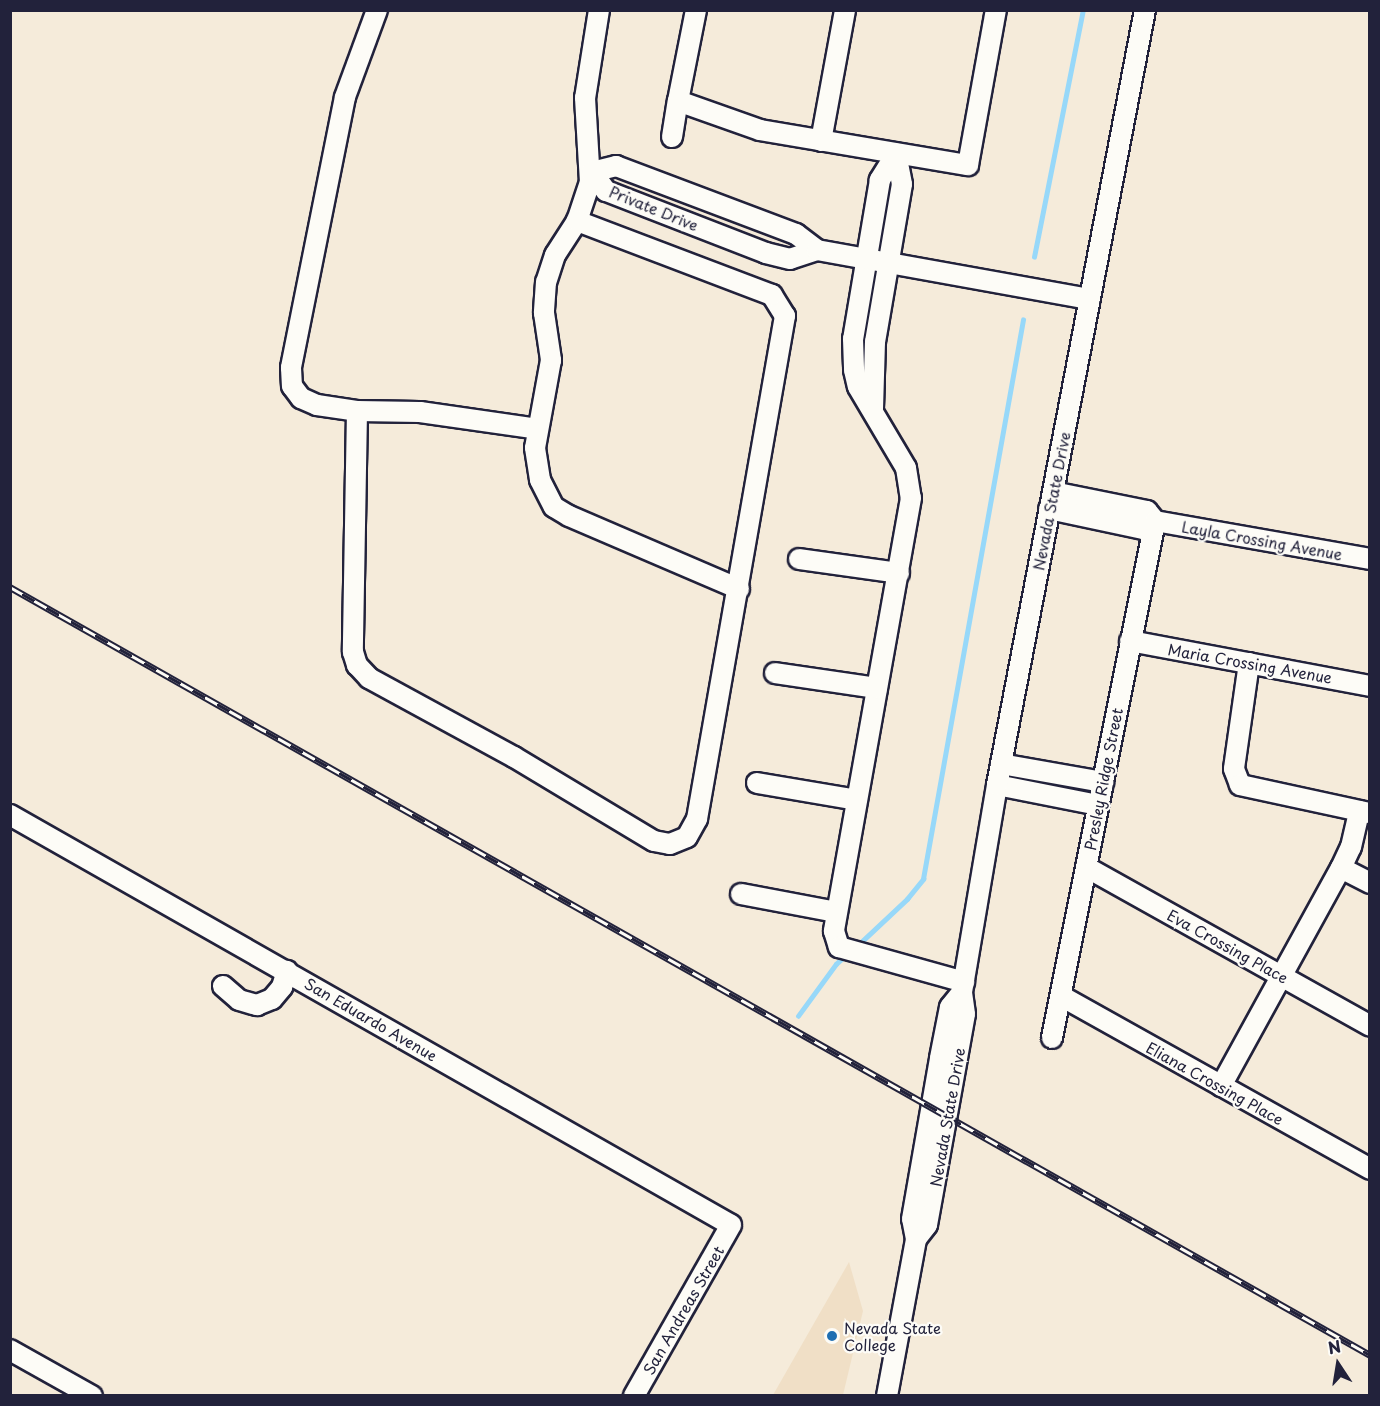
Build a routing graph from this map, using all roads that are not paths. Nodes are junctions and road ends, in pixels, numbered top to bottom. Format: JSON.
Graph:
{"nodes":[{"id":1,"x":377,"y":10,"type":"edge"},
{"id":2,"x":599,"y":10,"type":"edge"},
{"id":3,"x":696,"y":10,"type":"edge"},
{"id":4,"x":845,"y":10,"type":"edge"},
{"id":5,"x":996,"y":10,"type":"edge"},
{"id":6,"x":1145,"y":10,"type":"edge"},
{"id":7,"x":678,"y":101,"type":"junction"},
{"id":8,"x":672,"y":137,"type":"dead end"},
{"id":9,"x":821,"y":141,"type":"junction"},
{"id":10,"x":896,"y":154,"type":"junction"},
{"id":11,"x":592,"y":172,"type":"junction"},
{"id":12,"x":878,"y":194,"type":"junction"},
{"id":13,"x":899,"y":197,"type":"junction"},
{"id":14,"x":577,"y":221,"type":"junction"},
{"id":15,"x":817,"y":250,"type":"junction"},
{"id":16,"x":866,"y":259,"type":"junction"},
{"id":17,"x":888,"y":262,"type":"junction"},
{"id":18,"x":1090,"y":299,"type":"junction"},
{"id":19,"x":357,"y":411,"type":"junction"},
{"id":20,"x":873,"y":414,"type":"junction"},
{"id":21,"x":538,"y":429,"type":"junction"},
{"id":22,"x":1051,"y":501,"type":"junction"},
{"id":23,"x":1155,"y":521,"type":"junction"},
{"id":24,"x":1370,"y":559,"type":"edge"},
{"id":25,"x":799,"y":560,"type":"dead end"},
{"id":26,"x":899,"y":573,"type":"junction"},
{"id":27,"x":739,"y":589,"type":"junction"},
{"id":28,"x":1130,"y":641,"type":"junction"},
{"id":29,"x":1249,"y":663,"type":"junction"},
{"id":30,"x":775,"y":673,"type":"dead end"},
{"id":31,"x":1370,"y":686,"type":"edge"},
{"id":32,"x":877,"y":688,"type":"junction"},
{"id":33,"x":1001,"y":764,"type":"junction"},
{"id":34,"x":1075,"y":777,"type":"junction"},
{"id":35,"x":1102,"y":782,"type":"junction"},
{"id":36,"x":757,"y":783,"type":"dead end"},
{"id":37,"x":997,"y":786,"type":"junction"},
{"id":38,"x":857,"y":800,"type":"junction"},
{"id":39,"x":1071,"y":800,"type":"junction"},
{"id":40,"x":1098,"y":805,"type":"junction"},
{"id":41,"x":1364,"y":812,"type":"edge"},
{"id":42,"x":10,"y":815,"type":"edge"},
{"id":43,"x":1086,"y":867,"type":"junction"},
{"id":44,"x":1341,"y":867,"type":"junction"},
{"id":45,"x":1370,"y":883,"type":"edge"},
{"id":46,"x":741,"y":894,"type":"dead end"},
{"id":47,"x":836,"y":912,"type":"junction"},
{"id":48,"x":287,"y":971,"type":"junction"},
{"id":49,"x":1281,"y":976,"type":"junction"},
{"id":50,"x":223,"y":986,"type":"dead end"},
{"id":51,"x":963,"y":987,"type":"junction"},
{"id":52,"x":1061,"y":996,"type":"junction"},
{"id":53,"x":1370,"y":1026,"type":"edge"},
{"id":54,"x":1052,"y":1038,"type":"dead end"},
{"id":55,"x":1221,"y":1086,"type":"junction"},
{"id":56,"x":1370,"y":1169,"type":"edge"},
{"id":57,"x":731,"y":1225,"type":"joint"},
{"id":58,"x":10,"y":1350,"type":"edge"},
{"id":59,"x":92,"y":1395,"type":"edge"},
{"id":60,"x":634,"y":1395,"type":"edge"},
{"id":61,"x":887,"y":1395,"type":"edge"}],
"edges":[{"from":1,"to":19,"type":"street"},
{"from":2,"to":11,"type":"street"},
{"from":3,"to":7,"type":"street"},
{"from":4,"to":9,"type":"street"},
{"from":5,"to":10,"type":"street"},
{"from":6,"to":18,"type":"street","name":"Nevada State Drive"},
{"from":7,"to":8,"type":"street"},
{"from":7,"to":9,"type":"street"},
{"from":9,"to":10,"type":"street"},
{"from":10,"to":12,"type":"street"},
{"from":10,"to":13,"type":"street"},
{"from":11,"to":14,"type":"street"},
{"from":11,"to":15,"type":"street","name":"Private Drive"},
{"from":11,"to":15,"type":"street","name":"Private Drive"},
{"from":12,"to":13,"type":"street"},
{"from":12,"to":16,"type":"street"},
{"from":13,"to":17,"type":"street"},
{"from":14,"to":21,"type":"street"},
{"from":14,"to":27,"type":"street"},
{"from":15,"to":16,"type":"street","name":"Private Drive"},
{"from":16,"to":17,"type":"street","name":"Private Drive"},
{"from":16,"to":20,"type":"street"},
{"from":17,"to":18,"type":"street","name":"Private Drive"},
{"from":17,"to":20,"type":"street"},
{"from":18,"to":22,"type":"street","name":"Nevada State Drive"},
{"from":19,"to":21,"type":"street"},
{"from":19,"to":27,"type":"street"},
{"from":20,"to":26,"type":"street"},
{"from":21,"to":27,"type":"street"},
{"from":22,"to":23,"type":"street","name":"Layla Crossing Avenue"},
{"from":22,"to":33,"type":"street","name":"Nevada State Drive"},
{"from":23,"to":24,"type":"street","name":"Layla Crossing Avenue"},
{"from":23,"to":28,"type":"street","name":"Presley Ridge Street"},
{"from":25,"to":26,"type":"street"},
{"from":26,"to":32,"type":"street"},
{"from":28,"to":29,"type":"street","name":"Maria Crossing Avenue"},
{"from":28,"to":35,"type":"street","name":"Presley Ridge Street"},
{"from":29,"to":31,"type":"street","name":"Maria Crossing Avenue"},
{"from":29,"to":41,"type":"street"},
{"from":30,"to":32,"type":"street"},
{"from":32,"to":38,"type":"street"},
{"from":33,"to":34,"type":"street"},
{"from":33,"to":37,"type":"street","name":"Nevada State Drive"},
{"from":34,"to":35,"type":"street"},
{"from":34,"to":39,"type":"street"},
{"from":35,"to":40,"type":"street","name":"Presley Ridge Street"},
{"from":36,"to":38,"type":"street"},
{"from":37,"to":39,"type":"street"},
{"from":37,"to":51,"type":"street","name":"Nevada State Drive"},
{"from":38,"to":47,"type":"street"},
{"from":39,"to":40,"type":"street"},
{"from":40,"to":43,"type":"street","name":"Presley Ridge Street"},
{"from":41,"to":44,"type":"street"},
{"from":42,"to":48,"type":"street","name":"San Eduardo Avenue"},
{"from":43,"to":49,"type":"street","name":"Eva Crossing Place"},
{"from":43,"to":52,"type":"street","name":"Presley Ridge Street"},
{"from":44,"to":45,"type":"street"},
{"from":44,"to":49,"type":"street"},
{"from":46,"to":47,"type":"street"},
{"from":47,"to":51,"type":"street"},
{"from":48,"to":50,"type":"street"},
{"from":48,"to":57,"type":"street","name":"San Eduardo Avenue"},
{"from":49,"to":53,"type":"street","name":"Eva Crossing Place"},
{"from":49,"to":55,"type":"street"},
{"from":51,"to":61,"type":"street","name":"Nevada State Drive"},
{"from":52,"to":54,"type":"street","name":"Presley Ridge Street"},
{"from":52,"to":55,"type":"street","name":"Eliana Crossing Place"},
{"from":55,"to":56,"type":"street","name":"Eliana Crossing Place"},
{"from":57,"to":60,"type":"street","name":"San Andreas Street"},
{"from":58,"to":59,"type":"street"}]}
